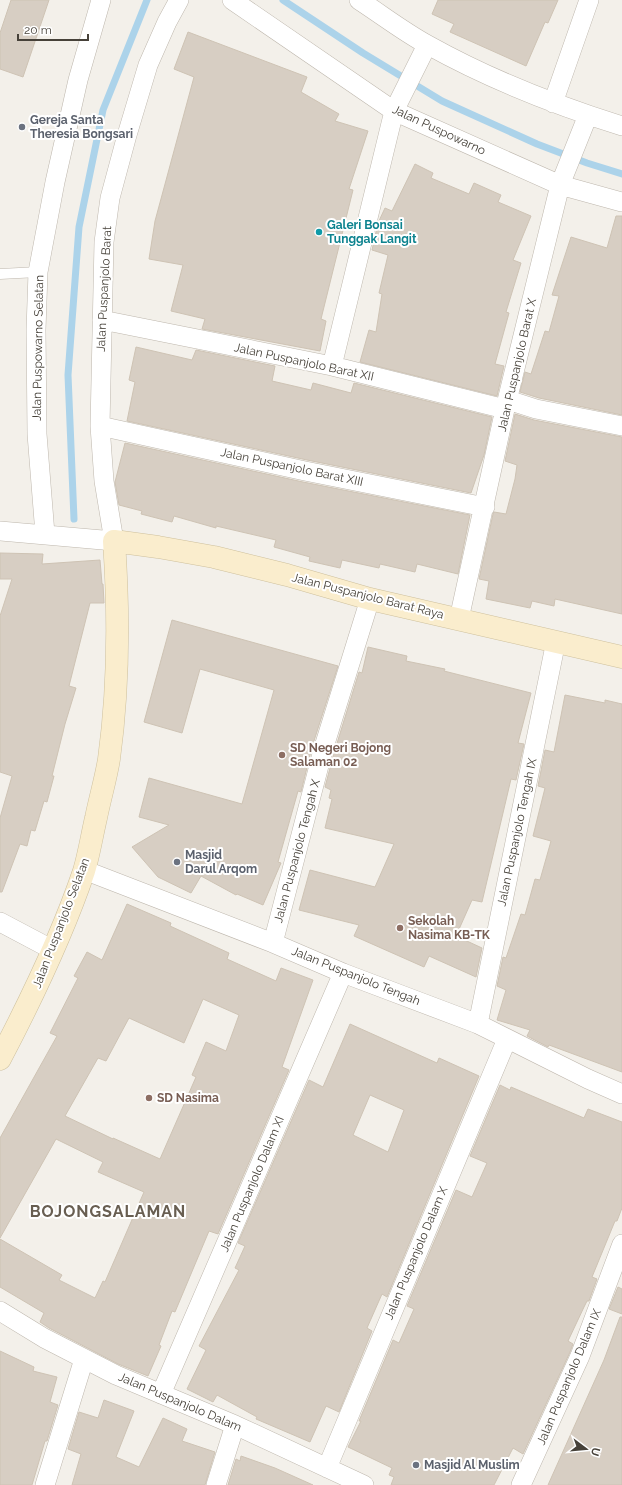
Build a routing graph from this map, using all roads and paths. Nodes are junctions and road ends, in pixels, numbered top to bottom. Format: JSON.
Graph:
{"nodes":[{"id":1,"x":101,"y":0,"type":"edge"},
{"id":2,"x":179,"y":0,"type":"edge"},
{"id":3,"x":232,"y":0,"type":"edge"},
{"id":4,"x":359,"y":0,"type":"edge"},
{"id":5,"x":589,"y":0,"type":"edge"},
{"id":6,"x":426,"y":47,"type":"junction"},
{"id":7,"x":553,"y":103,"type":"junction"},
{"id":8,"x":396,"y":107,"type":"junction"},
{"id":9,"x":586,"y":119,"type":"junction"},
{"id":10,"x":622,"y":126,"type":"edge"},
{"id":11,"x":562,"y":180,"type":"junction"},
{"id":12,"x":622,"y":202,"type":"edge"},
{"id":13,"x":38,"y":272,"type":"junction"},
{"id":14,"x":0,"y":274,"type":"edge"},
{"id":15,"x":102,"y":320,"type":"junction"},
{"id":16,"x":332,"y":366,"type":"junction"},
{"id":17,"x":506,"y":405,"type":"junction"},
{"id":18,"x":100,"y":426,"type":"junction"},
{"id":19,"x":622,"y":426,"type":"edge"},
{"id":20,"x":485,"y":507,"type":"junction"},
{"id":21,"x":0,"y":531,"type":"edge"},
{"id":22,"x":45,"y":534,"type":"junction"},
{"id":23,"x":114,"y":541,"type":"junction"},
{"id":24,"x":370,"y":599,"type":"junction"},
{"id":25,"x":459,"y":618,"type":"junction"},
{"id":26,"x":556,"y":641,"type":"junction"},
{"id":27,"x":622,"y":657,"type":"edge"},
{"id":28,"x":84,"y":870,"type":"junction"},
{"id":29,"x":0,"y":922,"type":"edge"},
{"id":30,"x":273,"y":943,"type":"junction"},
{"id":31,"x":53,"y":950,"type":"junction"},
{"id":32,"x":343,"y":973,"type":"junction"},
{"id":33,"x":478,"y":1024,"type":"junction"},
{"id":34,"x":507,"y":1039,"type":"junction"},
{"id":35,"x":0,"y":1059,"type":"edge"},
{"id":36,"x":622,"y":1094,"type":"edge"},
{"id":37,"x":622,"y":1244,"type":"edge"},
{"id":38,"x":0,"y":1311,"type":"edge"},
{"id":39,"x":84,"y":1359,"type":"junction"},
{"id":40,"x":160,"y":1394,"type":"junction"},
{"id":41,"x":235,"y":1425,"type":"junction"},
{"id":42,"x":327,"y":1468,"type":"junction"},
{"id":43,"x":45,"y":1485,"type":"edge"},
{"id":44,"x":216,"y":1485,"type":"edge"},
{"id":45,"x":364,"y":1485,"type":"edge"},
{"id":46,"x":521,"y":1485,"type":"edge"}],
"edges":[{"from":1,"to":13,"type":"street","name":"Jalan Puspowarno Selatan"},
{"from":2,"to":15,"type":"street","name":"Jalan Puspanjolo Barat"},
{"from":3,"to":8,"type":"street","name":"Jalan Puspowarno"},
{"from":4,"to":6,"type":"street"},
{"from":5,"to":7,"type":"street"},
{"from":6,"to":7,"type":"street"},
{"from":6,"to":8,"type":"street"},
{"from":7,"to":9,"type":"street"},
{"from":8,"to":11,"type":"street","name":"Jalan Puspowarno"},
{"from":8,"to":16,"type":"street"},
{"from":9,"to":10,"type":"street"},
{"from":9,"to":11,"type":"street","name":"Jalan Puspanjolo Barat X"},
{"from":11,"to":12,"type":"street","name":"Jalan Puspowarno"},
{"from":11,"to":17,"type":"street","name":"Jalan Puspanjolo Barat X"},
{"from":13,"to":14,"type":"lane"},
{"from":13,"to":22,"type":"street","name":"Jalan Puspowarno Selatan"},
{"from":15,"to":16,"type":"street","name":"Jalan Puspanjolo Barat XII"},
{"from":15,"to":18,"type":"street","name":"Jalan Puspanjolo Barat"},
{"from":16,"to":17,"type":"street","name":"Jalan Puspanjolo Barat XII"},
{"from":17,"to":19,"type":"street","name":"Jalan Puspanjolo Barat XII"},
{"from":17,"to":20,"type":"street","name":"Jalan Puspanjolo Barat X"},
{"from":18,"to":20,"type":"street","name":"Jalan Puspanjolo Barat XIII"},
{"from":18,"to":23,"type":"street","name":"Jalan Puspanjolo Barat"},
{"from":20,"to":25,"type":"street","name":"Jalan Puspanjolo Barat X"},
{"from":21,"to":22,"type":"street"},
{"from":22,"to":23,"type":"street"},
{"from":23,"to":24,"type":"street","name":"Jalan Puspanjolo Barat Raya"},
{"from":23,"to":28,"type":"street","name":"Jalan Puspanjolo Selatan"},
{"from":24,"to":25,"type":"street","name":"Jalan Puspanjolo Barat Raya"},
{"from":24,"to":30,"type":"street","name":"Jalan Puspanjolo Tengah X"},
{"from":25,"to":26,"type":"street","name":"Jalan Puspanjolo Barat Raya"},
{"from":26,"to":27,"type":"street","name":"Jalan Puspanjolo Barat Raya"},
{"from":26,"to":33,"type":"street","name":"Jalan Puspanjolo Tengah IX"},
{"from":28,"to":30,"type":"street","name":"Jalan Puspanjolo Tengah"},
{"from":28,"to":31,"type":"street","name":"Jalan Puspanjolo Selatan"},
{"from":29,"to":31,"type":"street"},
{"from":30,"to":32,"type":"street","name":"Jalan Puspanjolo Tengah"},
{"from":31,"to":35,"type":"street","name":"Jalan Puspanjolo Selatan"},
{"from":32,"to":33,"type":"street","name":"Jalan Puspanjolo Tengah"},
{"from":32,"to":40,"type":"street","name":"Jalan Puspanjolo Dalam XI"},
{"from":33,"to":34,"type":"street","name":"Jalan Puspanjolo Tengah"},
{"from":34,"to":36,"type":"street","name":"Jalan Puspanjolo Tengah"},
{"from":34,"to":42,"type":"street","name":"Jalan Puspanjolo Dalam X"},
{"from":37,"to":46,"type":"street","name":"Jalan Puspanjolo Dalam IX"},
{"from":38,"to":39,"type":"street","name":"Jalan Puspanjolo Dalam"},
{"from":39,"to":40,"type":"street","name":"Jalan Puspanjolo Dalam"},
{"from":39,"to":43,"type":"street"},
{"from":40,"to":41,"type":"street","name":"Jalan Puspanjolo Dalam"},
{"from":41,"to":42,"type":"street","name":"Jalan Puspanjolo Dalam"},
{"from":41,"to":44,"type":"street"},
{"from":42,"to":45,"type":"street","name":"Jalan Puspanjolo Dalam"}]}
